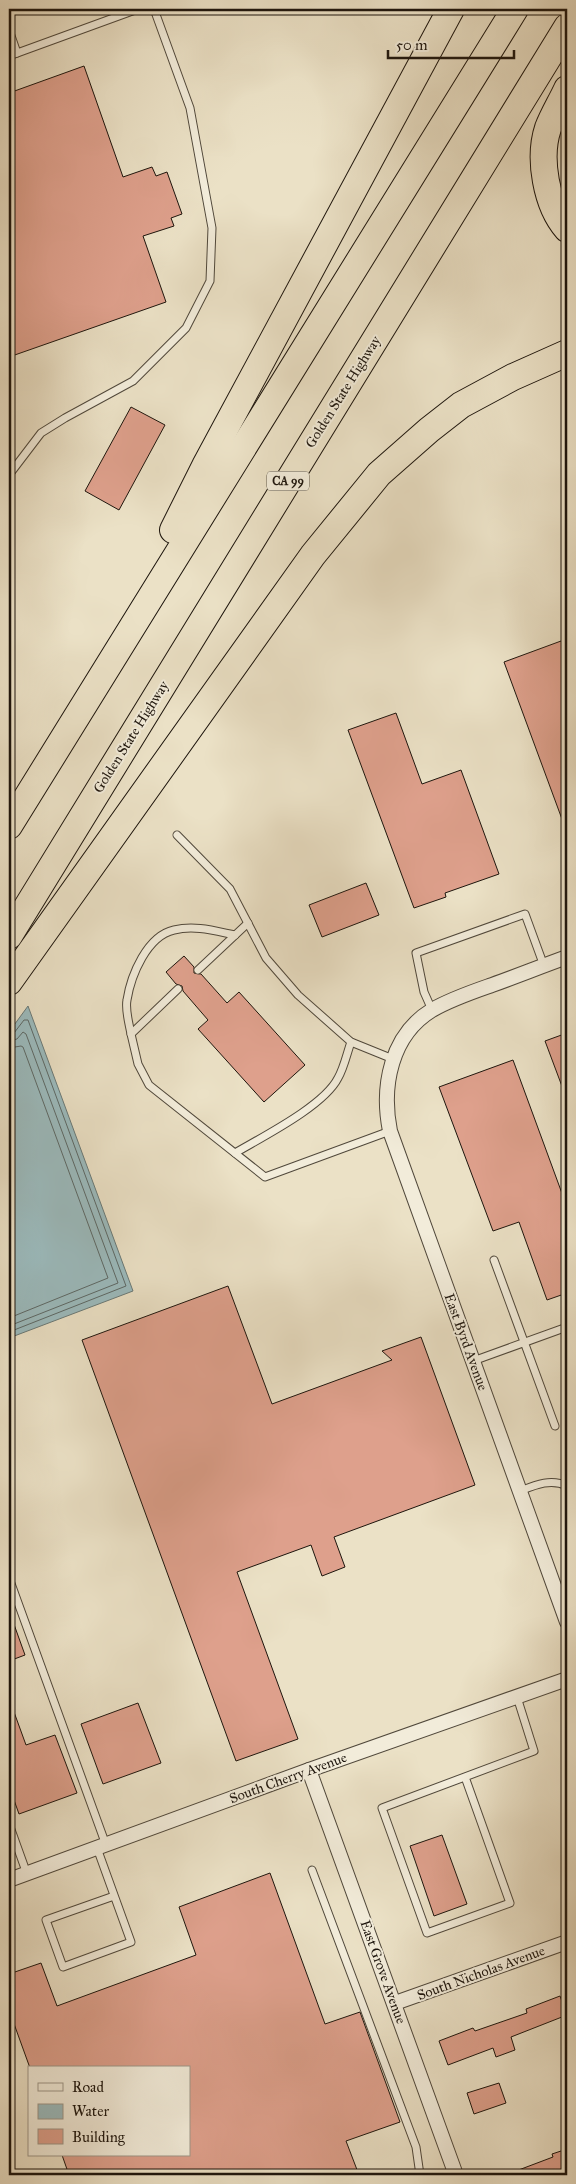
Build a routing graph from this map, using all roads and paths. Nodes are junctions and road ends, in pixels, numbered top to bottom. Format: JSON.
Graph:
{"nodes":[{"id":1,"x":138,"y":9,"type":"edge"},
{"id":2,"x":154,"y":9,"type":"edge"},
{"id":3,"x":450,"y":9,"type":"edge"},
{"id":4,"x":515,"y":9,"type":"edge"},
{"id":5,"x":567,"y":27,"type":"edge"},
{"id":6,"x":9,"y":30,"type":"edge"},
{"id":7,"x":17,"y":53,"type":"junction"},
{"id":8,"x":9,"y":56,"type":"edge"},
{"id":9,"x":567,"y":89,"type":"edge"},
{"id":10,"x":567,"y":229,"type":"edge"},
{"id":11,"x":567,"y":353,"type":"edge"},
{"id":12,"x":12,"y":465,"type":"edge"},
{"id":13,"x":9,"y":475,"type":"edge"},
{"id":14,"x":106,"y":668,"type":"junction"},
{"id":15,"x":9,"y":826,"type":"edge"},
{"id":16,"x":177,"y":835,"type":"dead end"},
{"id":17,"x":248,"y":923,"type":"junction"},
{"id":18,"x":235,"y":935,"type":"junction"},
{"id":19,"x":9,"y":936,"type":"edge"},
{"id":20,"x":567,"y":957,"type":"edge"},
{"id":21,"x":544,"y":966,"type":"junction"},
{"id":22,"x":198,"y":970,"type":"dead end"},
{"id":23,"x":9,"y":982,"type":"edge"},
{"id":24,"x":178,"y":989,"type":"dead end"},
{"id":25,"x":432,"y":1010,"type":"junction"},
{"id":26,"x":131,"y":1034,"type":"junction"},
{"id":27,"x":351,"y":1042,"type":"junction"},
{"id":28,"x":393,"y":1059,"type":"junction"},
{"id":29,"x":390,"y":1131,"type":"junction"},
{"id":30,"x":234,"y":1153,"type":"junction"},
{"id":31,"x":494,"y":1260,"type":"dead end"},
{"id":32,"x":567,"y":1327,"type":"edge"},
{"id":33,"x":524,"y":1342,"type":"junction"},
{"id":34,"x":473,"y":1361,"type":"junction"},
{"id":35,"x":555,"y":1426,"type":"dead end"},
{"id":36,"x":567,"y":1486,"type":"edge"},
{"id":37,"x":520,"y":1491,"type":"junction"},
{"id":38,"x":9,"y":1578,"type":"edge"},
{"id":39,"x":567,"y":1622,"type":"edge"},
{"id":40,"x":567,"y":1679,"type":"edge"},
{"id":41,"x":517,"y":1697,"type":"junction"},
{"id":42,"x":309,"y":1770,"type":"junction"},
{"id":43,"x":465,"y":1776,"type":"junction"},
{"id":44,"x":9,"y":1824,"type":"edge"},
{"id":45,"x":102,"y":1847,"type":"junction"},
{"id":46,"x":312,"y":1870,"type":"dead end"},
{"id":47,"x":27,"y":1874,"type":"junction"},
{"id":48,"x":9,"y":1880,"type":"edge"},
{"id":49,"x":114,"y":1896,"type":"junction"},
{"id":50,"x":567,"y":1942,"type":"edge"},
{"id":51,"x":395,"y":2003,"type":"junction"},
{"id":52,"x":420,"y":2175,"type":"edge"},
{"id":53,"x":456,"y":2175,"type":"edge"}],
"edges":[{"from":1,"to":7,"type":"lane"},
{"from":2,"to":12,"type":"lane"},
{"from":3,"to":14,"type":"highway"},
{"from":4,"to":14,"type":"highway"},
{"from":5,"to":19,"type":"highway","name":"Golden State Highway","number":"CA 99"},
{"from":6,"to":7,"type":"lane"},
{"from":7,"to":8,"type":"lane"},
{"from":9,"to":10,"type":"highway"},
{"from":11,"to":23,"type":"highway"},
{"from":12,"to":13,"type":"lane"},
{"from":14,"to":15,"type":"highway"},
{"from":16,"to":17,"type":"lane"},
{"from":17,"to":18,"type":"lane"},
{"from":17,"to":27,"type":"lane"},
{"from":18,"to":22,"type":"lane"},
{"from":18,"to":26,"type":"lane"},
{"from":20,"to":21,"type":"street","name":"East Byrd Avenue"},
{"from":21,"to":25,"type":"street","name":"East Byrd Avenue"},
{"from":21,"to":25,"type":"lane"},
{"from":24,"to":26,"type":"lane"},
{"from":25,"to":28,"type":"street","name":"East Byrd Avenue"},
{"from":26,"to":30,"type":"lane"},
{"from":27,"to":28,"type":"lane"},
{"from":27,"to":30,"type":"lane"},
{"from":28,"to":29,"type":"street","name":"East Byrd Avenue"},
{"from":29,"to":30,"type":"lane"},
{"from":29,"to":34,"type":"street","name":"East Byrd Avenue"},
{"from":31,"to":33,"type":"lane"},
{"from":32,"to":33,"type":"lane"},
{"from":33,"to":34,"type":"lane"},
{"from":33,"to":35,"type":"lane"},
{"from":34,"to":37,"type":"street","name":"East Byrd Avenue"},
{"from":36,"to":37,"type":"lane"},
{"from":37,"to":39,"type":"street","name":"East Byrd Avenue"},
{"from":38,"to":45,"type":"lane"},
{"from":40,"to":41,"type":"street","name":"South Cherry Avenue"},
{"from":41,"to":42,"type":"street","name":"South Cherry Avenue"},
{"from":41,"to":43,"type":"lane"},
{"from":42,"to":45,"type":"street","name":"South Cherry Avenue"},
{"from":42,"to":51,"type":"street","name":"East Grove Avenue"},
{"from":43,"to":43,"type":"lane"},
{"from":44,"to":47,"type":"lane"},
{"from":45,"to":47,"type":"street","name":"South Cherry Avenue"},
{"from":45,"to":49,"type":"lane"},
{"from":46,"to":52,"type":"lane"},
{"from":47,"to":48,"type":"street","name":"South Cherry Avenue"},
{"from":49,"to":49,"type":"lane"},
{"from":50,"to":51,"type":"street","name":"South Nicholas Avenue"},
{"from":51,"to":53,"type":"street","name":"East Grove Avenue"}]}
